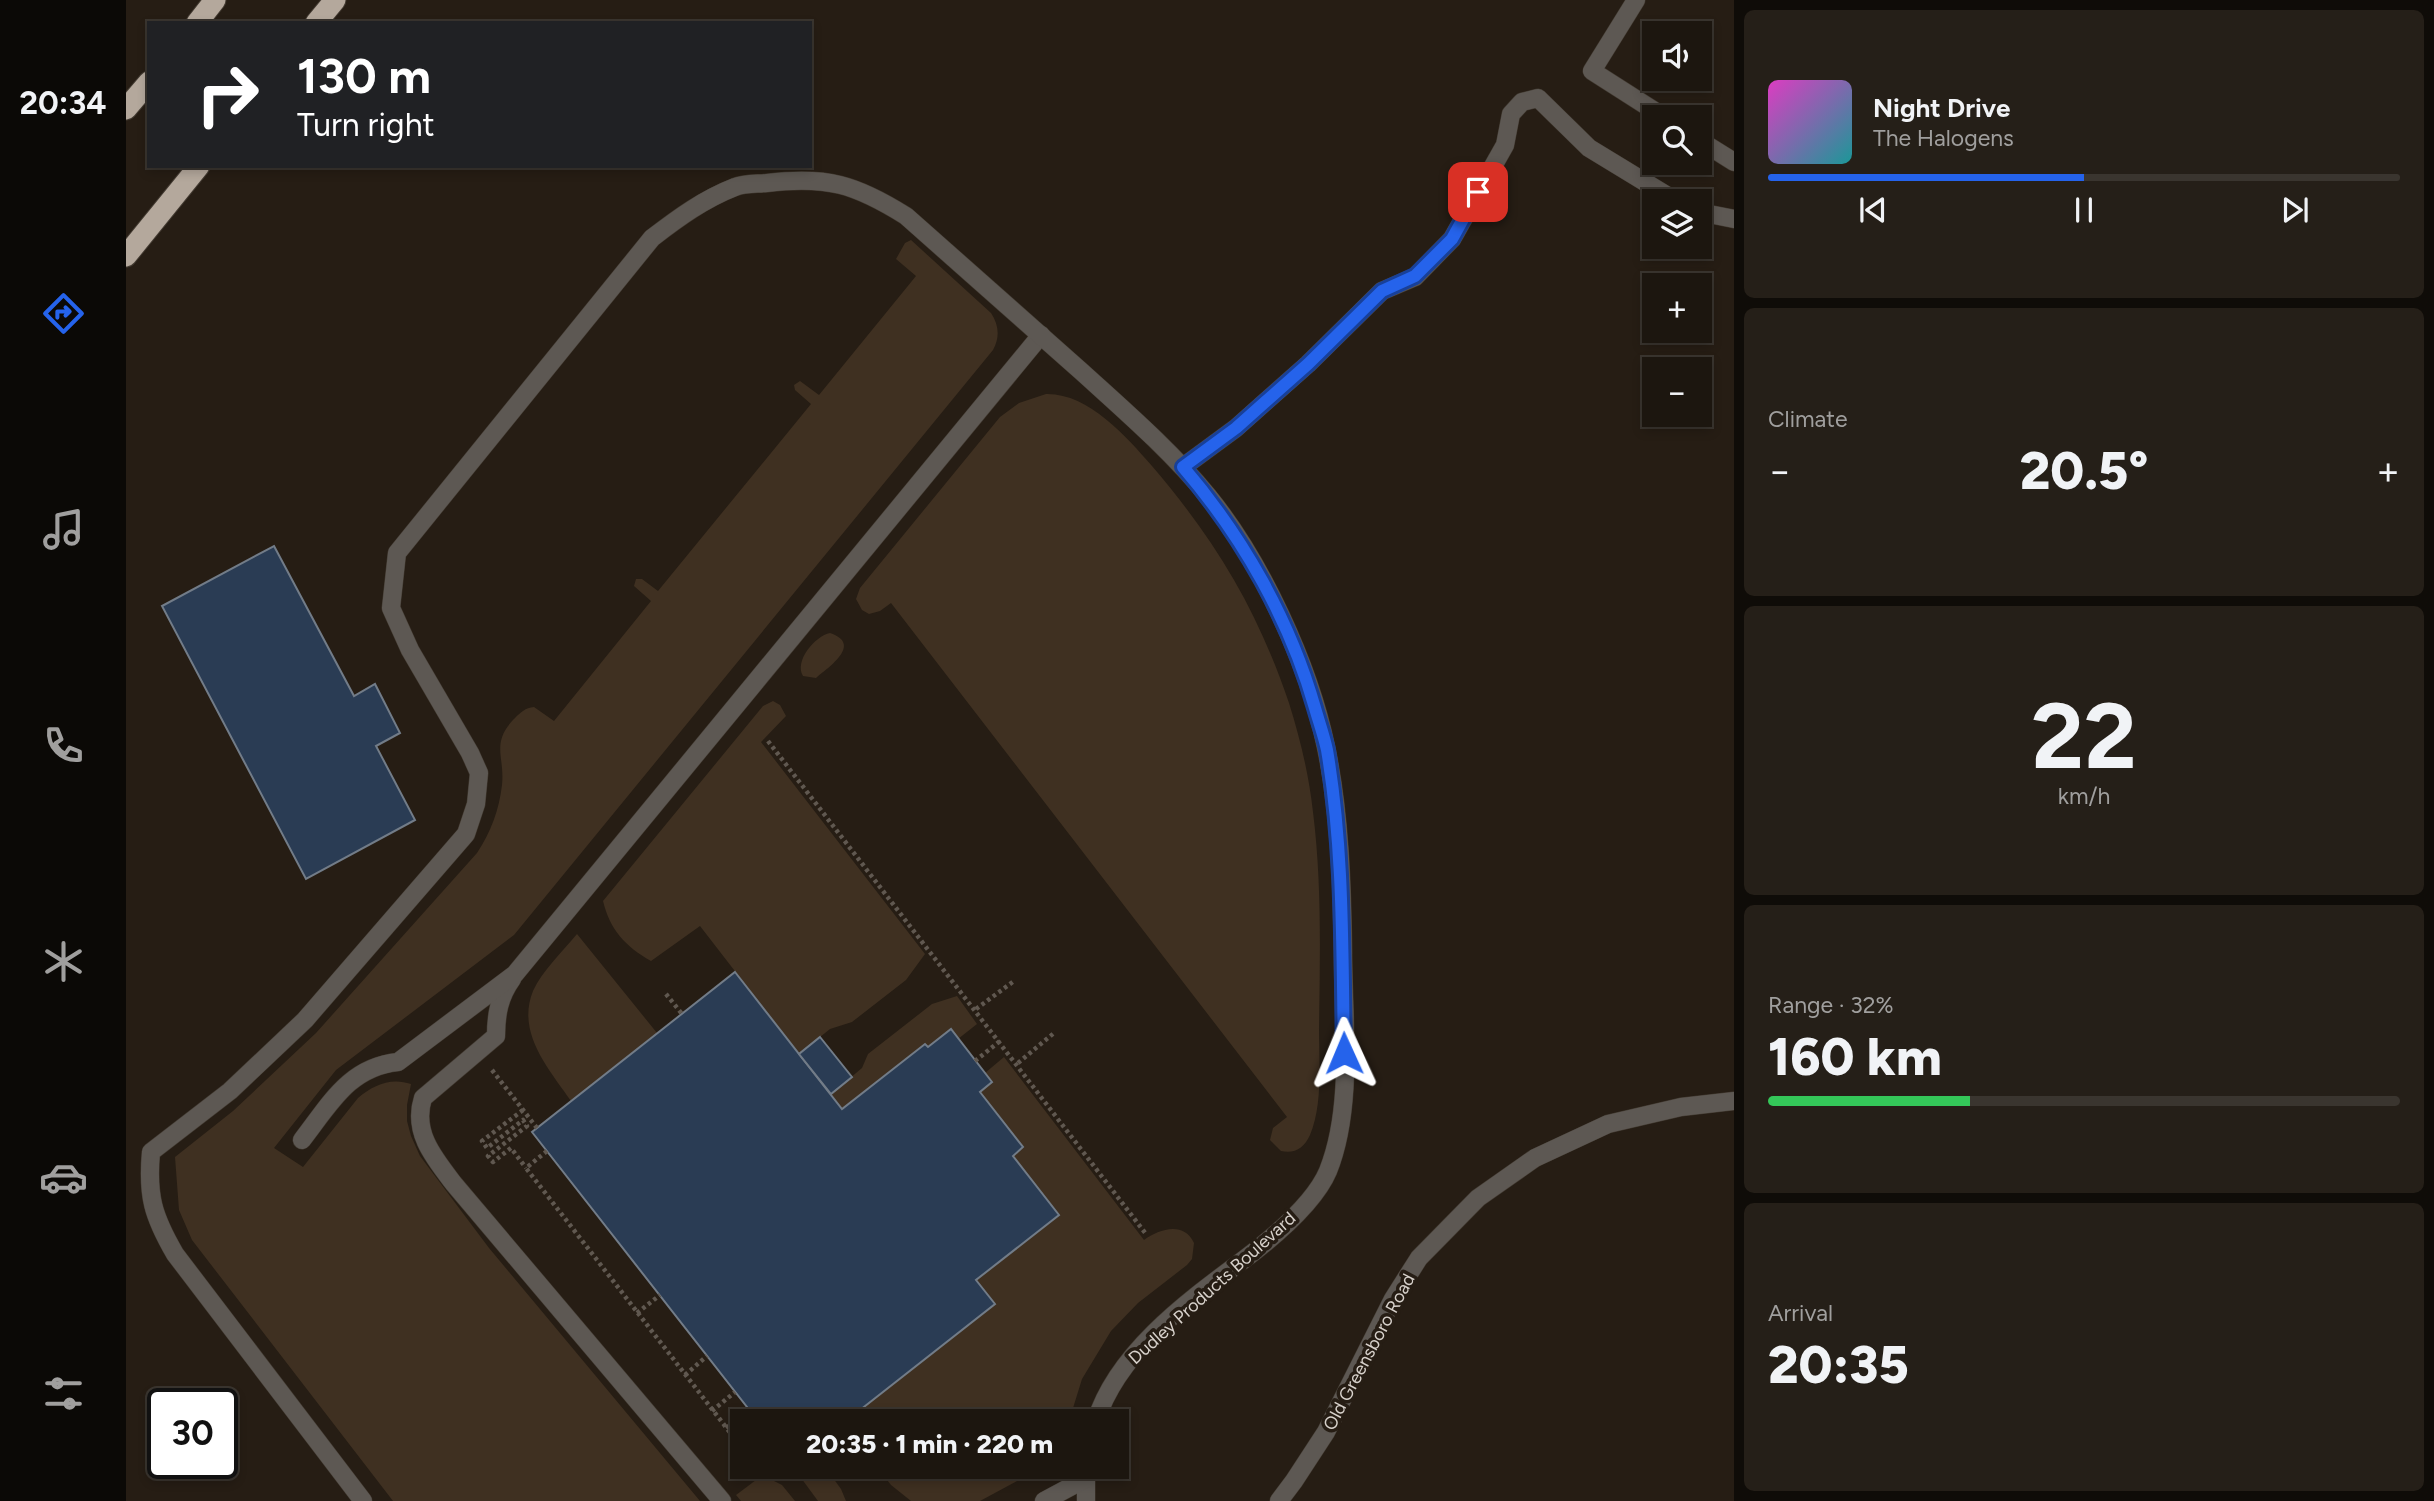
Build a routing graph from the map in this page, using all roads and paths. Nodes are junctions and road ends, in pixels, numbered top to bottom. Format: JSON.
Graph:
{"nodes":[{"id":1,"x":215,"y":0,"type":"edge"},
{"id":2,"x":335,"y":0,"type":"edge"},
{"id":3,"x":1636,"y":0,"type":"edge"},
{"id":4,"x":199,"y":21,"type":"edge"},
{"id":5,"x":319,"y":21,"type":"edge"},
{"id":6,"x":147,"y":84,"type":"edge"},
{"id":7,"x":1645,"y":105,"type":"edge"},
{"id":8,"x":126,"y":109,"type":"edge"},
{"id":9,"x":1712,"y":148,"type":"edge"},
{"id":10,"x":1734,"y":162,"type":"edge"},
{"id":11,"x":197,"y":168,"type":"edge"},
{"id":12,"x":1656,"y":189,"type":"edge"},
{"id":13,"x":1712,"y":215,"type":"edge"},
{"id":14,"x":1734,"y":219,"type":"edge"},
{"id":15,"x":126,"y":256,"type":"edge"},
{"id":16,"x":1041,"y":335,"type":"junction"},
{"id":17,"x":1183,"y":467,"type":"junction"},
{"id":18,"x":768,"y":741,"type":"dead end"},
{"id":19,"x":515,"y":975,"type":"junction"},
{"id":20,"x":1013,"y":981,"type":"dead end"},
{"id":21,"x":666,"y":994,"type":"dead end"},
{"id":22,"x":976,"y":1009,"type":"junction"},
{"id":23,"x":682,"y":1014,"type":"dead end"},
{"id":24,"x":1054,"y":1033,"type":"dead end"},
{"id":25,"x":1000,"y":1041,"type":"junction"},
{"id":26,"x":478,"y":1051,"type":"junction"},
{"id":27,"x":975,"y":1060,"type":"dead end"},
{"id":28,"x":1018,"y":1063,"type":"junction"},
{"id":29,"x":1734,"y":1101,"type":"edge"},
{"id":30,"x":523,"y":1110,"type":"junction"},
{"id":31,"x":537,"y":1128,"type":"dead end"},
{"id":32,"x":302,"y":1140,"type":"dead end"},
{"id":33,"x":547,"y":1151,"type":"dead end"},
{"id":34,"x":526,"y":1168,"type":"junction"},
{"id":35,"x":1146,"y":1234,"type":"dead end"},
{"id":36,"x":660,"y":1295,"type":"dead end"},
{"id":37,"x":637,"y":1313,"type":"junction"},
{"id":38,"x":707,"y":1356,"type":"dead end"},
{"id":39,"x":685,"y":1375,"type":"junction"},
{"id":40,"x":735,"y":1392,"type":"dead end"},
{"id":41,"x":1100,"y":1409,"type":"edge"},
{"id":42,"x":712,"y":1411,"type":"junction"},
{"id":43,"x":730,"y":1425,"type":"edge"},
{"id":44,"x":726,"y":1428,"type":"junction"},
{"id":45,"x":730,"y":1433,"type":"edge"},
{"id":46,"x":1076,"y":1479,"type":"edge"},
{"id":47,"x":1085,"y":1479,"type":"edge"},
{"id":48,"x":363,"y":1501,"type":"edge"},
{"id":49,"x":722,"y":1501,"type":"edge"},
{"id":50,"x":1044,"y":1501,"type":"edge"},
{"id":51,"x":1086,"y":1501,"type":"edge"},
{"id":52,"x":1279,"y":1501,"type":"edge"}],
"edges":[{"from":1,"to":4,"type":"highway"},
{"from":2,"to":5,"type":"highway"},
{"from":3,"to":7,"type":"street"},
{"from":6,"to":8,"type":"highway"},
{"from":9,"to":10,"type":"street"},
{"from":11,"to":15,"type":"highway"},
{"from":12,"to":17,"type":"street"},
{"from":13,"to":14,"type":"street"},
{"from":16,"to":17,"type":"street","name":"Dudley Products Boulevard"},
{"from":16,"to":19,"type":"street"},
{"from":16,"to":48,"type":"street","name":"Dudley Products Boulevard"},
{"from":17,"to":41,"type":"street","name":"Dudley Products Boulevard"},
{"from":18,"to":22,"type":"path"},
{"from":19,"to":26,"type":"street"},
{"from":19,"to":32,"type":"street"},
{"from":20,"to":22,"type":"path"},
{"from":21,"to":23,"type":"path"},
{"from":22,"to":25,"type":"path"},
{"from":24,"to":28,"type":"path"},
{"from":25,"to":27,"type":"path"},
{"from":25,"to":28,"type":"path"},
{"from":26,"to":30,"type":"path"},
{"from":26,"to":49,"type":"street"},
{"from":28,"to":35,"type":"path"},
{"from":29,"to":52,"type":"street","name":"Old Greensboro Road"},
{"from":30,"to":31,"type":"path"},
{"from":30,"to":34,"type":"path"},
{"from":33,"to":34,"type":"path"},
{"from":34,"to":37,"type":"path"},
{"from":36,"to":37,"type":"path"},
{"from":37,"to":39,"type":"path"},
{"from":38,"to":39,"type":"path"},
{"from":39,"to":42,"type":"path"},
{"from":40,"to":42,"type":"path"},
{"from":42,"to":44,"type":"path"},
{"from":43,"to":44,"type":"path"},
{"from":44,"to":45,"type":"path"},
{"from":46,"to":50,"type":"street"},
{"from":47,"to":51,"type":"street"}]}
